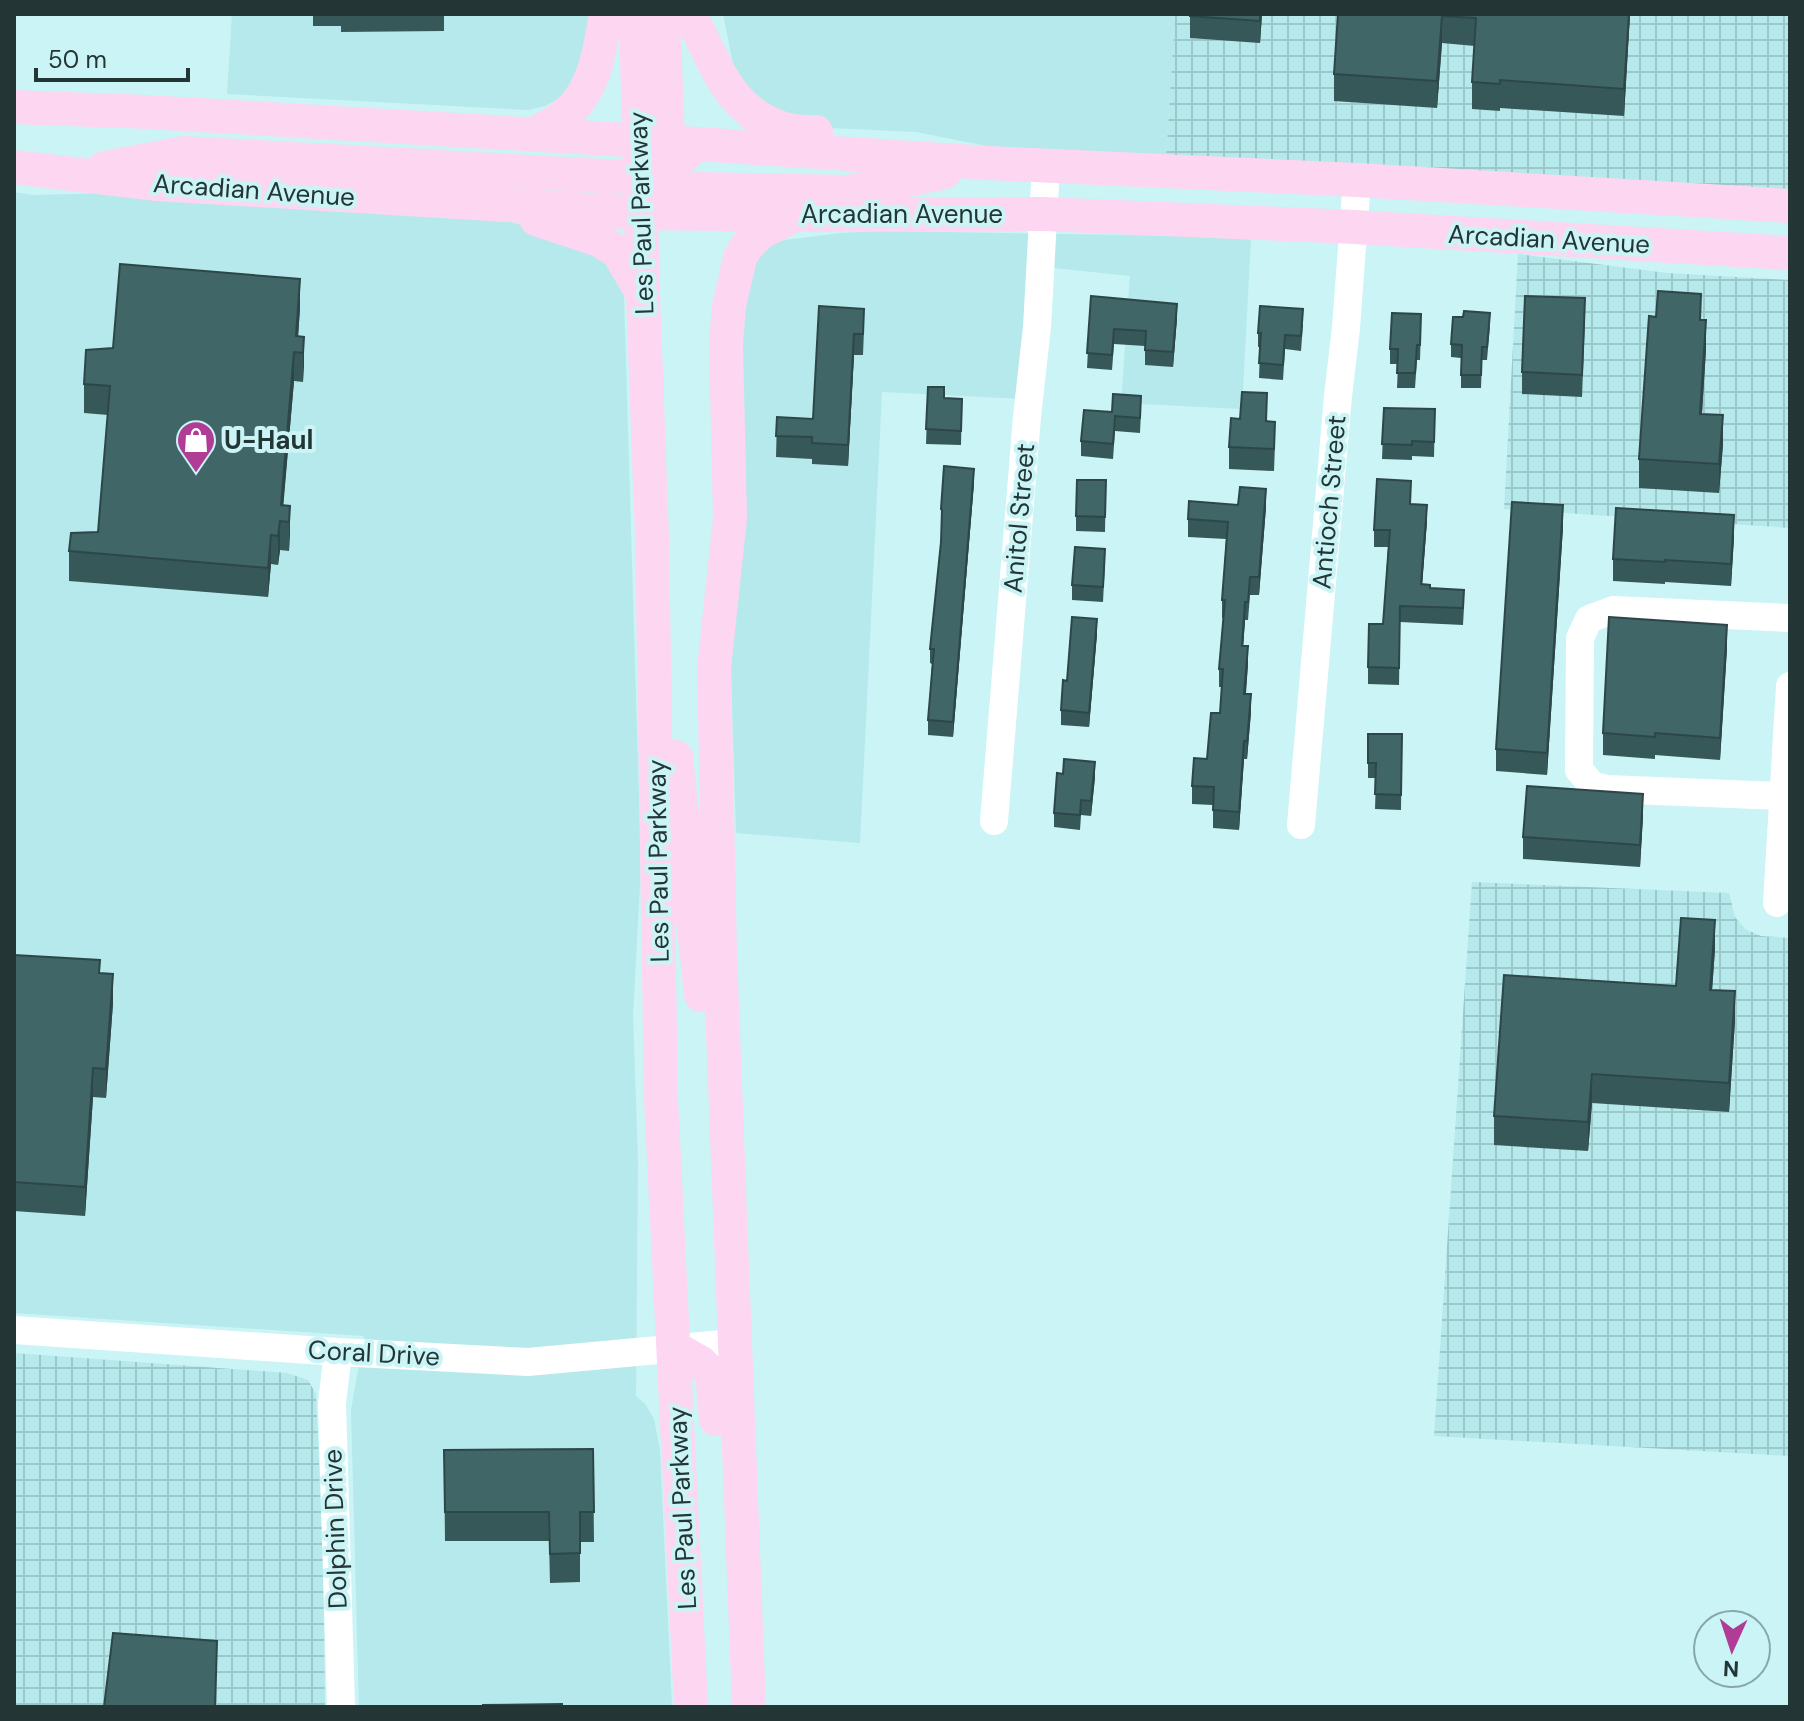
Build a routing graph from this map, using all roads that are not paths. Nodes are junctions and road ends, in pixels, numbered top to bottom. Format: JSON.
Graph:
{"nodes":[{"id":1,"x":606,"y":14,"type":"edge"},
{"id":2,"x":636,"y":14,"type":"edge"},
{"id":3,"x":679,"y":18,"type":"edge"},
{"id":4,"x":14,"y":107,"type":"edge"},
{"id":5,"x":533,"y":135,"type":"junction"},
{"id":6,"x":988,"y":163,"type":"junction"},
{"id":7,"x":1046,"y":166,"type":"junction"},
{"id":8,"x":14,"y":167,"type":"edge"},
{"id":9,"x":72,"y":174,"type":"junction"},
{"id":10,"x":667,"y":179,"type":"junction"},
{"id":11,"x":1357,"y":180,"type":"junction"},
{"id":12,"x":493,"y":204,"type":"junction"},
{"id":13,"x":1790,"y":206,"type":"edge"},
{"id":14,"x":860,"y":214,"type":"junction"},
{"id":15,"x":1043,"y":214,"type":"junction"},
{"id":16,"x":795,"y":215,"type":"junction"},
{"id":17,"x":1354,"y":227,"type":"junction"},
{"id":18,"x":1790,"y":253,"type":"edge"},
{"id":19,"x":643,"y":294,"type":"junction"},
{"id":20,"x":652,"y":538,"type":"junction"},
{"id":21,"x":1790,"y":618,"type":"edge"},
{"id":22,"x":1790,"y":686,"type":"edge"},
{"id":23,"x":1782,"y":796,"type":"junction"},
{"id":24,"x":994,"y":821,"type":"dead end"},
{"id":25,"x":1301,"y":825,"type":"dead end"},
{"id":26,"x":1777,"y":903,"type":"dead end"},
{"id":27,"x":726,"y":1119,"type":"junction"},
{"id":28,"x":14,"y":1330,"type":"edge"},
{"id":29,"x":734,"y":1343,"type":"junction"},
{"id":30,"x":675,"y":1348,"type":"junction"},
{"id":31,"x":338,"y":1352,"type":"junction"},
{"id":32,"x":341,"y":1707,"type":"edge"},
{"id":33,"x":691,"y":1707,"type":"edge"},
{"id":34,"x":728,"y":1707,"type":"edge"},
{"id":35,"x":749,"y":1707,"type":"edge"}],
"edges":[{"from":1,"to":5,"type":"main road"},
{"from":2,"to":10,"type":"main road","name":"Les Paul Parkway"},
{"from":3,"to":6,"type":"main road"},
{"from":3,"to":10,"type":"main road"},
{"from":4,"to":5,"type":"main road","name":"Arcadian Avenue"},
{"from":5,"to":10,"type":"main road","name":"Arcadian Avenue"},
{"from":6,"to":7,"type":"main road","name":"Arcadian Avenue"},
{"from":6,"to":10,"type":"main road","name":"Arcadian Avenue"},
{"from":6,"to":10,"type":"main road"},
{"from":7,"to":11,"type":"main road","name":"Arcadian Avenue"},
{"from":7,"to":14,"type":"main road"},
{"from":7,"to":15,"type":"street","name":"Anitol Street"},
{"from":8,"to":9,"type":"main road","name":"Arcadian Avenue"},
{"from":9,"to":10,"type":"main road"},
{"from":9,"to":12,"type":"main road","name":"Arcadian Avenue"},
{"from":10,"to":12,"type":"main road","name":"Arcadian Avenue"},
{"from":10,"to":16,"type":"main road","name":"Arcadian Avenue"},
{"from":10,"to":19,"type":"main road","name":"Les Paul Parkway"},
{"from":11,"to":13,"type":"main road","name":"Arcadian Avenue"},
{"from":11,"to":17,"type":"street","name":"Antioch Street"},
{"from":12,"to":19,"type":"main road"},
{"from":14,"to":15,"type":"main road","name":"Arcadian Avenue"},
{"from":14,"to":16,"type":"main road","name":"Arcadian Avenue"},
{"from":15,"to":17,"type":"main road","name":"Arcadian Avenue"},
{"from":15,"to":24,"type":"street","name":"Anitol Street"},
{"from":16,"to":27,"type":"main road"},
{"from":17,"to":18,"type":"main road","name":"Arcadian Avenue"},
{"from":17,"to":25,"type":"street","name":"Antioch Street"},
{"from":19,"to":20,"type":"main road","name":"Les Paul Parkway"},
{"from":20,"to":27,"type":"main road"},
{"from":20,"to":30,"type":"main road","name":"Les Paul Parkway"},
{"from":21,"to":23,"type":"street"},
{"from":22,"to":23,"type":"street"},
{"from":23,"to":26,"type":"street"},
{"from":27,"to":29,"type":"main road"},
{"from":28,"to":31,"type":"street","name":"Coral Drive"},
{"from":29,"to":30,"type":"street","name":"Coral Drive"},
{"from":29,"to":35,"type":"main road"},
{"from":30,"to":31,"type":"street","name":"Coral Drive"},
{"from":30,"to":33,"type":"main road","name":"Les Paul Parkway"},
{"from":30,"to":34,"type":"main road"},
{"from":31,"to":32,"type":"street","name":"Dolphin Drive"}]}
